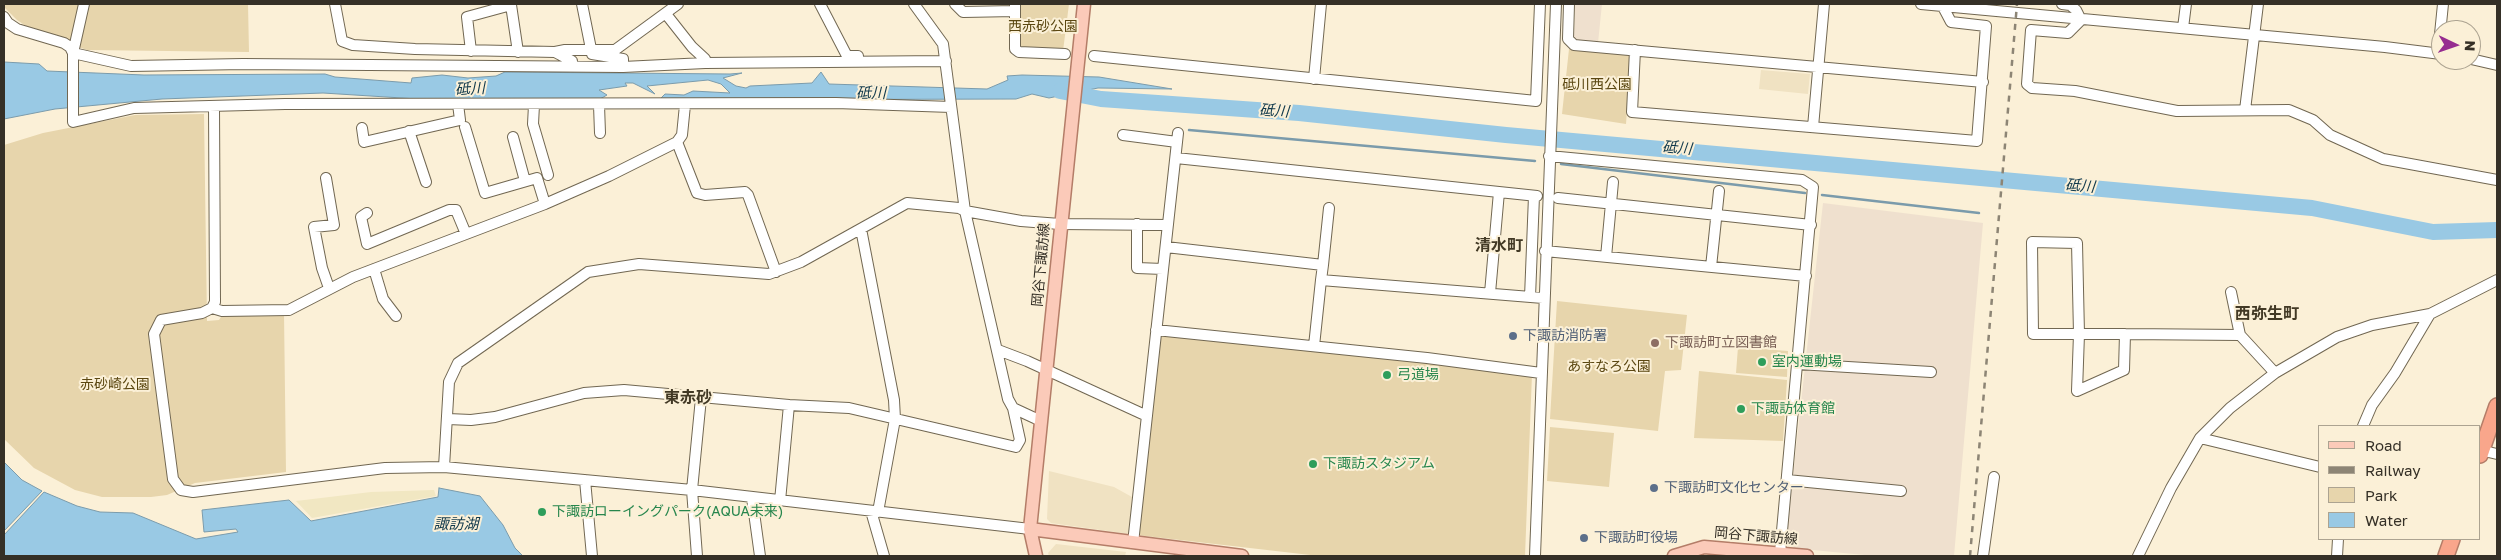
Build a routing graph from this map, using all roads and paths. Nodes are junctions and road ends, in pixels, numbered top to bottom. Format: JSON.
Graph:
{"nodes":[{"id":1,"x":84,"y":4,"type":"edge"},
{"id":2,"x":335,"y":4,"type":"edge"},
{"id":3,"x":582,"y":4,"type":"edge"},
{"id":4,"x":678,"y":4,"type":"edge"},
{"id":5,"x":820,"y":4,"type":"edge"},
{"id":6,"x":914,"y":4,"type":"edge"},
{"id":7,"x":955,"y":4,"type":"edge"},
{"id":8,"x":1084,"y":4,"type":"edge"},
{"id":9,"x":1321,"y":4,"type":"edge"},
{"id":10,"x":1540,"y":4,"type":"edge"},
{"id":11,"x":1556,"y":4,"type":"edge"},
{"id":12,"x":1569,"y":4,"type":"edge"},
{"id":13,"x":1824,"y":4,"type":"edge"},
{"id":14,"x":1921,"y":4,"type":"edge"},
{"id":15,"x":2062,"y":4,"type":"edge"},
{"id":16,"x":2186,"y":4,"type":"edge"},
{"id":17,"x":2258,"y":4,"type":"edge"},
{"id":18,"x":2442,"y":4,"type":"edge"},
{"id":19,"x":1944,"y":5,"type":"edge"},
{"id":20,"x":1015,"y":7,"type":"edge"},
{"id":21,"x":666,"y":14,"type":"junction"},
{"id":22,"x":4,"y":16,"type":"edge"},
{"id":23,"x":2081,"y":20,"type":"junction"},
{"id":24,"x":2441,"y":20,"type":"edge"},
{"id":25,"x":2183,"y":28,"type":"junction"},
{"id":26,"x":2254,"y":35,"type":"junction"},
{"id":27,"x":590,"y":50,"type":"junction"},
{"id":28,"x":1635,"y":50,"type":"junction"},
{"id":29,"x":471,"y":51,"type":"junction"},
{"id":30,"x":518,"y":52,"type":"junction"},
{"id":31,"x":555,"y":52,"type":"junction"},
{"id":32,"x":2431,"y":53,"type":"edge"},
{"id":33,"x":1065,"y":54,"type":"dead end"},
{"id":34,"x":1094,"y":56,"type":"dead end"},
{"id":35,"x":73,"y":58,"type":"junction"},
{"id":36,"x":874,"y":62,"type":"junction"},
{"id":37,"x":2481,"y":62,"type":"edge"},
{"id":38,"x":705,"y":63,"type":"junction"},
{"id":39,"x":946,"y":64,"type":"junction"},
{"id":40,"x":2497,"y":65,"type":"edge"},
{"id":41,"x":572,"y":67,"type":"junction"},
{"id":42,"x":623,"y":67,"type":"junction"},
{"id":43,"x":1818,"y":67,"type":"junction"},
{"id":44,"x":1314,"y":79,"type":"junction"},
{"id":45,"x":1982,"y":82,"type":"junction"},
{"id":46,"x":950,"y":103,"type":"junction"},
{"id":47,"x":458,"y":104,"type":"junction"},
{"id":48,"x":600,"y":105,"type":"junction"},
{"id":49,"x":685,"y":105,"type":"junction"},
{"id":50,"x":214,"y":106,"type":"junction"},
{"id":51,"x":534,"y":106,"type":"junction"},
{"id":52,"x":2245,"y":110,"type":"junction"},
{"id":53,"x":465,"y":127,"type":"dead end"},
{"id":54,"x":1813,"y":127,"type":"junction"},
{"id":55,"x":362,"y":128,"type":"dead end"},
{"id":56,"x":409,"y":131,"type":"junction"},
{"id":57,"x":600,"y":133,"type":"dead end"},
{"id":58,"x":1123,"y":135,"type":"dead end"},
{"id":59,"x":513,"y":137,"type":"dead end"},
{"id":60,"x":677,"y":142,"type":"junction"},
{"id":61,"x":1549,"y":154,"type":"junction"},
{"id":62,"x":1176,"y":158,"type":"junction"},
{"id":63,"x":548,"y":175,"type":"dead end"},
{"id":64,"x":326,"y":178,"type":"dead end"},
{"id":65,"x":2497,"y":180,"type":"edge"},
{"id":66,"x":525,"y":181,"type":"junction"},
{"id":67,"x":426,"y":182,"type":"dead end"},
{"id":68,"x":1613,"y":182,"type":"dead end"},
{"id":69,"x":1719,"y":190,"type":"dead end"},
{"id":70,"x":1499,"y":192,"type":"junction"},
{"id":71,"x":1558,"y":198,"type":"dead end"},
{"id":72,"x":545,"y":204,"type":"junction"},
{"id":73,"x":1611,"y":205,"type":"junction"},
{"id":74,"x":1329,"y":208,"type":"dead end"},
{"id":75,"x":965,"y":211,"type":"junction"},
{"id":76,"x":367,"y":213,"type":"dead end"},
{"id":77,"x":1715,"y":216,"type":"junction"},
{"id":78,"x":1060,"y":224,"type":"junction"},
{"id":79,"x":1137,"y":224,"type":"junction"},
{"id":80,"x":1811,"y":224,"type":"junction"},
{"id":81,"x":1168,"y":225,"type":"junction"},
{"id":82,"x":861,"y":229,"type":"junction"},
{"id":83,"x":466,"y":234,"type":"junction"},
{"id":84,"x":1166,"y":247,"type":"junction"},
{"id":85,"x":1546,"y":251,"type":"junction"},
{"id":86,"x":1606,"y":257,"type":"junction"},
{"id":87,"x":1323,"y":265,"type":"junction"},
{"id":88,"x":1711,"y":267,"type":"junction"},
{"id":89,"x":1163,"y":269,"type":"junction"},
{"id":90,"x":374,"y":270,"type":"junction"},
{"id":91,"x":776,"y":272,"type":"junction"},
{"id":92,"x":1806,"y":276,"type":"junction"},
{"id":93,"x":1321,"y":280,"type":"junction"},
{"id":94,"x":2497,"y":280,"type":"edge"},
{"id":95,"x":329,"y":288,"type":"junction"},
{"id":96,"x":2231,"y":292,"type":"dead end"},
{"id":97,"x":1490,"y":293,"type":"junction"},
{"id":98,"x":1530,"y":297,"type":"junction"},
{"id":99,"x":1544,"y":298,"type":"junction"},
{"id":100,"x":212,"y":308,"type":"junction"},
{"id":101,"x":2430,"y":314,"type":"junction"},
{"id":102,"x":396,"y":316,"type":"dead end"},
{"id":103,"x":1156,"y":330,"type":"junction"},
{"id":104,"x":2079,"y":334,"type":"junction"},
{"id":105,"x":2125,"y":334,"type":"junction"},
{"id":106,"x":2240,"y":335,"type":"junction"},
{"id":107,"x":1314,"y":346,"type":"junction"},
{"id":108,"x":998,"y":350,"type":"junction"},
{"id":109,"x":1798,"y":364,"type":"junction"},
{"id":110,"x":1046,"y":371,"type":"junction"},
{"id":111,"x":1931,"y":372,"type":"dead end"},
{"id":112,"x":1541,"y":373,"type":"junction"},
{"id":113,"x":2275,"y":373,"type":"junction"},
{"id":114,"x":701,"y":398,"type":"junction"},
{"id":115,"x":789,"y":405,"type":"junction"},
{"id":116,"x":2497,"y":406,"type":"edge"},
{"id":117,"x":1013,"y":408,"type":"junction"},
{"id":118,"x":1147,"y":416,"type":"junction"},
{"id":119,"x":448,"y":419,"type":"junction"},
{"id":120,"x":895,"y":419,"type":"junction"},
{"id":121,"x":1041,"y":421,"type":"junction"},
{"id":122,"x":2363,"y":425,"type":"edge"},
{"id":123,"x":2200,"y":438,"type":"junction"},
{"id":124,"x":2481,"y":449,"type":"edge"},
{"id":125,"x":2481,"y":452,"type":"edge"},
{"id":126,"x":2497,"y":454,"type":"edge"},
{"id":127,"x":444,"y":466,"type":"junction"},
{"id":128,"x":2318,"y":467,"type":"edge"},
{"id":129,"x":1994,"y":477,"type":"dead end"},
{"id":130,"x":585,"y":480,"type":"junction"},
{"id":131,"x":1787,"y":480,"type":"junction"},
{"id":132,"x":692,"y":490,"type":"junction"},
{"id":133,"x":1901,"y":490,"type":"dead end"},
{"id":134,"x":752,"y":498,"type":"junction"},
{"id":135,"x":780,"y":501,"type":"junction"},
{"id":136,"x":875,"y":512,"type":"junction"},
{"id":137,"x":1030,"y":529,"type":"junction"},
{"id":138,"x":2338,"y":540,"type":"edge"},
{"id":139,"x":2452,"y":540,"type":"edge"},
{"id":140,"x":1133,"y":543,"type":"junction"},
{"id":141,"x":1780,"y":553,"type":"junction"},
{"id":142,"x":592,"y":556,"type":"edge"},
{"id":143,"x":697,"y":556,"type":"edge"},
{"id":144,"x":760,"y":556,"type":"edge"},
{"id":145,"x":884,"y":556,"type":"edge"},
{"id":146,"x":1036,"y":556,"type":"edge"},
{"id":147,"x":1242,"y":556,"type":"edge"},
{"id":148,"x":1534,"y":556,"type":"edge"},
{"id":149,"x":1674,"y":556,"type":"edge"},
{"id":150,"x":1807,"y":556,"type":"edge"},
{"id":151,"x":1983,"y":556,"type":"edge"},
{"id":152,"x":2138,"y":556,"type":"edge"},
{"id":153,"x":2337,"y":556,"type":"edge"},
{"id":154,"x":2446,"y":556,"type":"edge"}],
"edges":[{"from":1,"to":35,"type":"street"},
{"from":2,"to":29,"type":"street"},
{"from":3,"to":27,"type":"street"},
{"from":4,"to":21,"type":"street"},
{"from":5,"to":36,"type":"street"},
{"from":6,"to":39,"type":"street"},
{"from":7,"to":20,"type":"street"},
{"from":8,"to":78,"type":"main road","name":"岡谷下諏訪線"},
{"from":9,"to":44,"type":"street"},
{"from":10,"to":44,"type":"street"},
{"from":11,"to":61,"type":"street"},
{"from":12,"to":28,"type":"street"},
{"from":13,"to":43,"type":"street"},
{"from":14,"to":19,"type":"street"},
{"from":15,"to":23,"type":"street"},
{"from":16,"to":25,"type":"street"},
{"from":17,"to":26,"type":"street"},
{"from":18,"to":24,"type":"street"},
{"from":19,"to":23,"type":"street"},
{"from":19,"to":45,"type":"street"},
{"from":20,"to":33,"type":"street"},
{"from":21,"to":27,"type":"street"},
{"from":21,"to":38,"type":"street"},
{"from":22,"to":35,"type":"street"},
{"from":23,"to":25,"type":"street"},
{"from":23,"to":52,"type":"street"},
{"from":25,"to":26,"type":"street"},
{"from":26,"to":32,"type":"street"},
{"from":26,"to":52,"type":"street"},
{"from":27,"to":31,"type":"street"},
{"from":27,"to":42,"type":"street"},
{"from":28,"to":43,"type":"street"},
{"from":28,"to":54,"type":"street"},
{"from":29,"to":30,"type":"street"},
{"from":29,"to":30,"type":"street"},
{"from":30,"to":31,"type":"street"},
{"from":31,"to":41,"type":"street"},
{"from":34,"to":44,"type":"street"},
{"from":35,"to":41,"type":"street"},
{"from":35,"to":50,"type":"street"},
{"from":36,"to":38,"type":"street"},
{"from":36,"to":39,"type":"street"},
{"from":37,"to":40,"type":"street"},
{"from":38,"to":42,"type":"street"},
{"from":39,"to":46,"type":"street"},
{"from":41,"to":42,"type":"street"},
{"from":43,"to":45,"type":"street"},
{"from":43,"to":54,"type":"street"},
{"from":45,"to":54,"type":"street"},
{"from":46,"to":49,"type":"street"},
{"from":46,"to":75,"type":"street"},
{"from":47,"to":50,"type":"street"},
{"from":47,"to":51,"type":"street"},
{"from":47,"to":56,"type":"street"},
{"from":48,"to":49,"type":"street"},
{"from":48,"to":51,"type":"street"},
{"from":48,"to":57,"type":"street"},
{"from":49,"to":60,"type":"street"},
{"from":50,"to":100,"type":"street"},
{"from":51,"to":63,"type":"street"},
{"from":52,"to":65,"type":"street"},
{"from":53,"to":66,"type":"street"},
{"from":55,"to":56,"type":"street"},
{"from":56,"to":67,"type":"street"},
{"from":58,"to":62,"type":"street"},
{"from":59,"to":66,"type":"street"},
{"from":60,"to":72,"type":"street"},
{"from":60,"to":91,"type":"street"},
{"from":61,"to":80,"type":"street"},
{"from":61,"to":85,"type":"street"},
{"from":62,"to":70,"type":"street"},
{"from":62,"to":81,"type":"street"},
{"from":64,"to":95,"type":"street"},
{"from":66,"to":72,"type":"street"},
{"from":68,"to":73,"type":"street"},
{"from":69,"to":77,"type":"street"},
{"from":70,"to":97,"type":"street"},
{"from":70,"to":98,"type":"street"},
{"from":71,"to":73,"type":"street"},
{"from":72,"to":83,"type":"street"},
{"from":73,"to":77,"type":"street"},
{"from":73,"to":86,"type":"street"},
{"from":74,"to":87,"type":"street"},
{"from":75,"to":78,"type":"street"},
{"from":75,"to":82,"type":"street"},
{"from":75,"to":108,"type":"street"},
{"from":76,"to":83,"type":"street"},
{"from":77,"to":80,"type":"street"},
{"from":77,"to":88,"type":"street"},
{"from":78,"to":79,"type":"street"},
{"from":78,"to":110,"type":"main road","name":"岡谷下諏訪線"},
{"from":79,"to":81,"type":"street"},
{"from":79,"to":89,"type":"street"},
{"from":80,"to":92,"type":"street"},
{"from":81,"to":84,"type":"street"},
{"from":82,"to":91,"type":"street"},
{"from":82,"to":120,"type":"street"},
{"from":83,"to":90,"type":"street"},
{"from":84,"to":87,"type":"street"},
{"from":84,"to":89,"type":"street"},
{"from":85,"to":86,"type":"street"},
{"from":85,"to":99,"type":"street"},
{"from":86,"to":88,"type":"street"},
{"from":87,"to":93,"type":"street"},
{"from":88,"to":92,"type":"street"},
{"from":89,"to":103,"type":"street"},
{"from":90,"to":95,"type":"street"},
{"from":90,"to":102,"type":"street"},
{"from":91,"to":119,"type":"street"},
{"from":92,"to":109,"type":"street"},
{"from":93,"to":97,"type":"street"},
{"from":93,"to":107,"type":"street"},
{"from":94,"to":101,"type":"street"},
{"from":95,"to":100,"type":"street"},
{"from":96,"to":106,"type":"street"},
{"from":97,"to":98,"type":"street"},
{"from":98,"to":99,"type":"street"},
{"from":99,"to":112,"type":"street"},
{"from":100,"to":127,"type":"street"},
{"from":101,"to":113,"type":"street"},
{"from":101,"to":122,"type":"street"},
{"from":103,"to":107,"type":"street"},
{"from":103,"to":118,"type":"street"},
{"from":104,"to":104,"type":"street"},
{"from":104,"to":105,"type":"street"},
{"from":104,"to":105,"type":"street"},
{"from":105,"to":106,"type":"street"},
{"from":106,"to":113,"type":"street"},
{"from":107,"to":112,"type":"street"},
{"from":108,"to":110,"type":"street"},
{"from":108,"to":117,"type":"street"},
{"from":109,"to":111,"type":"street"},
{"from":109,"to":131,"type":"street"},
{"from":110,"to":118,"type":"street"},
{"from":110,"to":121,"type":"main road","name":"岡谷下諏訪線"},
{"from":112,"to":148,"type":"street"},
{"from":113,"to":123,"type":"street"},
{"from":114,"to":115,"type":"street"},
{"from":114,"to":119,"type":"street"},
{"from":114,"to":132,"type":"street"},
{"from":115,"to":120,"type":"street"},
{"from":115,"to":135,"type":"street"},
{"from":116,"to":124,"type":"highway"},
{"from":117,"to":120,"type":"street"},
{"from":117,"to":121,"type":"street"},
{"from":118,"to":140,"type":"street"},
{"from":119,"to":127,"type":"street"},
{"from":120,"to":136,"type":"street"},
{"from":121,"to":137,"type":"main road","name":"岡谷下諏訪線"},
{"from":123,"to":128,"type":"street"},
{"from":123,"to":152,"type":"street"},
{"from":125,"to":126,"type":"street"},
{"from":127,"to":130,"type":"street"},
{"from":129,"to":151,"type":"street"},
{"from":130,"to":132,"type":"street"},
{"from":130,"to":142,"type":"street"},
{"from":131,"to":133,"type":"street"},
{"from":131,"to":141,"type":"street"},
{"from":132,"to":134,"type":"street"},
{"from":132,"to":143,"type":"street"},
{"from":134,"to":135,"type":"street"},
{"from":134,"to":144,"type":"street"},
{"from":135,"to":136,"type":"street"},
{"from":136,"to":137,"type":"street"},
{"from":136,"to":145,"type":"street"},
{"from":137,"to":140,"type":"main road"},
{"from":137,"to":146,"type":"main road","name":"岡谷下諏訪線"},
{"from":138,"to":153,"type":"street"},
{"from":139,"to":154,"type":"highway"},
{"from":140,"to":147,"type":"main road"},
{"from":141,"to":149,"type":"main road","name":"岡谷下諏訪線"},
{"from":141,"to":150,"type":"main road","name":"岡谷下諏訪線"}]}
